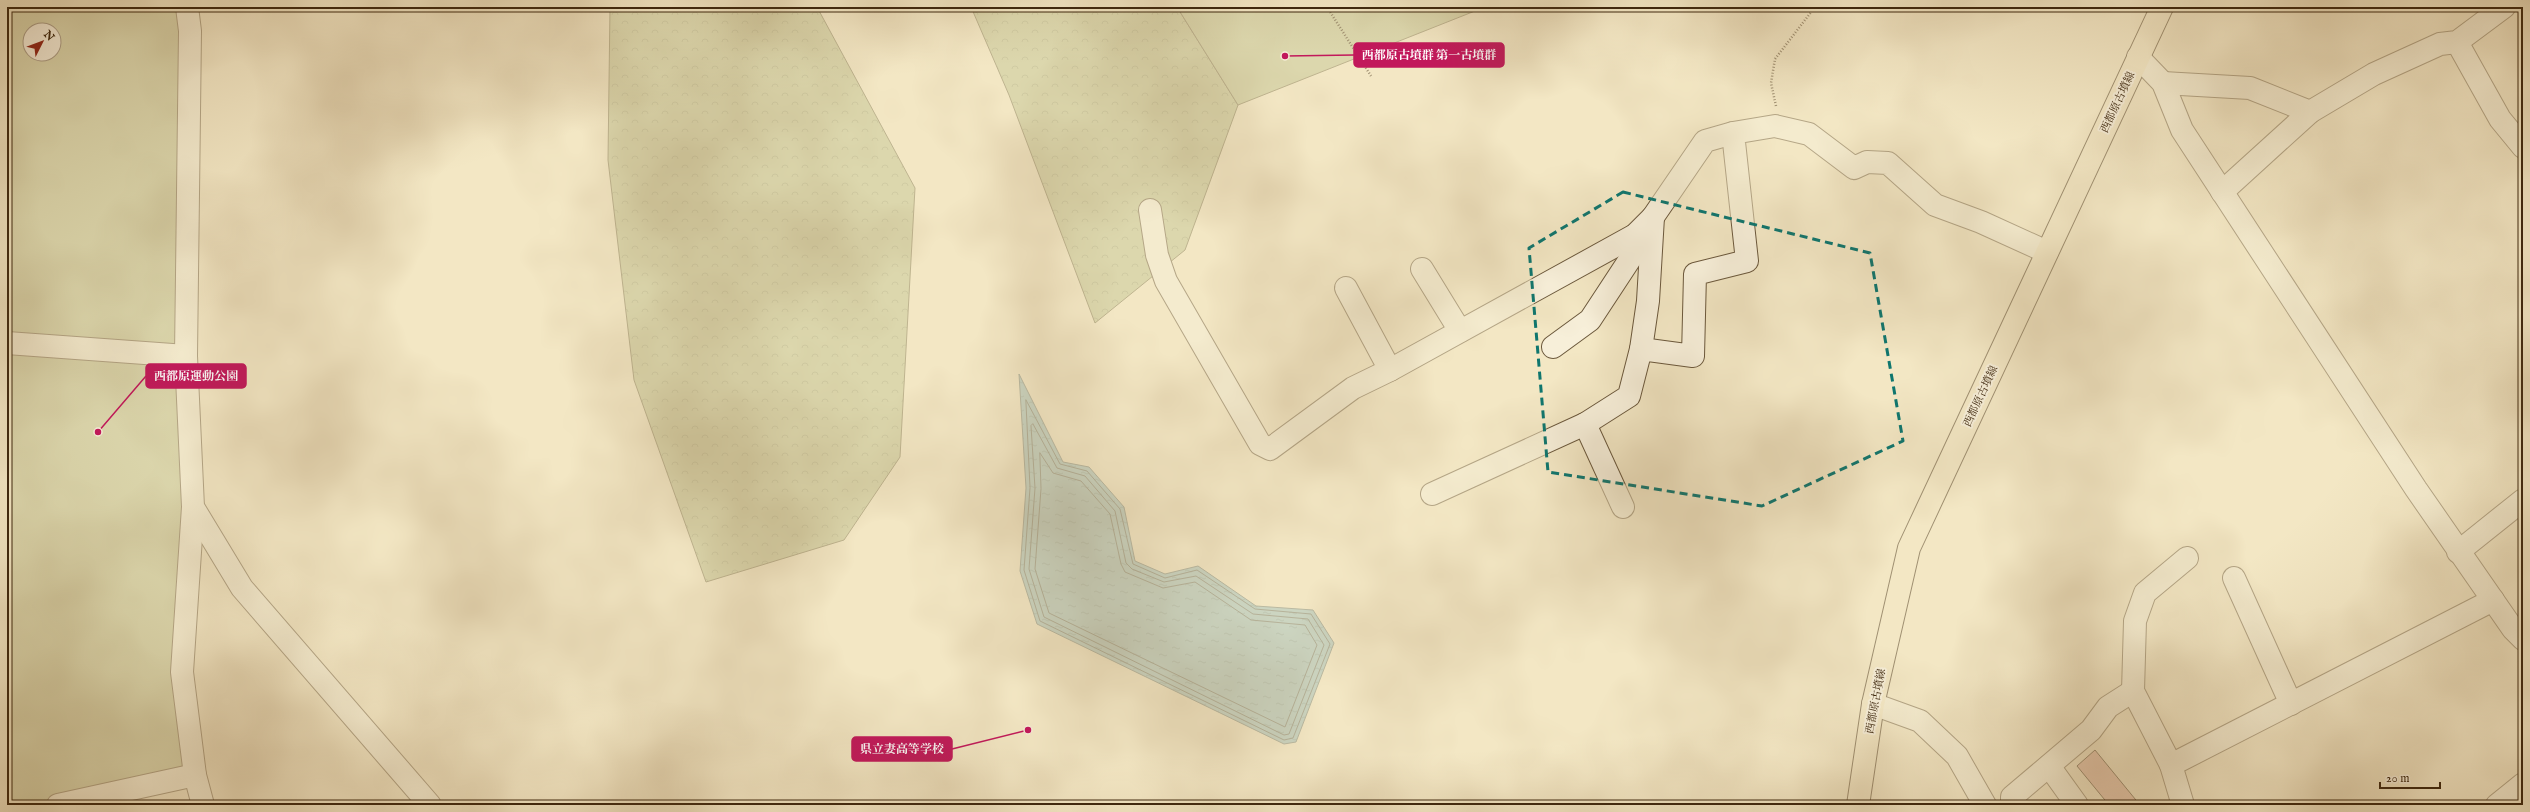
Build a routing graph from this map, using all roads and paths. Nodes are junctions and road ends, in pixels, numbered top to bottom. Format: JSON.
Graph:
{"nodes":[{"id":1,"x":187,"y":7,"type":"edge"},
{"id":2,"x":1327,"y":7,"type":"edge"},
{"id":3,"x":1815,"y":7,"type":"edge"},
{"id":4,"x":2162,"y":7,"type":"edge"},
{"id":5,"x":2504,"y":7,"type":"edge"},
{"id":6,"x":2457,"y":42,"type":"junction"},
{"id":7,"x":2138,"y":57,"type":"junction"},
{"id":8,"x":1371,"y":76,"type":"dead end"},
{"id":9,"x":2163,"y":83,"type":"junction"},
{"id":10,"x":2310,"y":112,"type":"junction"},
{"id":11,"x":1775,"y":126,"type":"junction"},
{"id":12,"x":1733,"y":133,"type":"junction"},
{"id":13,"x":2523,"y":147,"type":"edge"},
{"id":14,"x":2222,"y":192,"type":"junction"},
{"id":15,"x":1150,"y":210,"type":"dead end"},
{"id":16,"x":1653,"y":217,"type":"junction"},
{"id":17,"x":1635,"y":235,"type":"junction"},
{"id":18,"x":2047,"y":252,"type":"junction"},
{"id":19,"x":1422,"y":268,"type":"dead end"},
{"id":20,"x":1346,"y":288,"type":"dead end"},
{"id":21,"x":1460,"y":331,"type":"junction"},
{"id":22,"x":7,"y":342,"type":"edge"},
{"id":23,"x":1553,"y":347,"type":"dead end"},
{"id":24,"x":1641,"y":349,"type":"junction"},
{"id":25,"x":186,"y":356,"type":"junction"},
{"id":26,"x":1390,"y":370,"type":"junction"},
{"id":27,"x":1585,"y":424,"type":"junction"},
{"id":28,"x":1432,"y":494,"type":"dead end"},
{"id":29,"x":2523,"y":500,"type":"edge"},
{"id":30,"x":193,"y":507,"type":"junction"},
{"id":31,"x":1623,"y":507,"type":"dead end"},
{"id":32,"x":2458,"y":552,"type":"junction"},
{"id":33,"x":2187,"y":558,"type":"dead end"},
{"id":34,"x":2234,"y":578,"type":"dead end"},
{"id":35,"x":2493,"y":600,"type":"junction"},
{"id":36,"x":2523,"y":638,"type":"edge"},
{"id":37,"x":2133,"y":691,"type":"junction"},
{"id":38,"x":1873,"y":704,"type":"junction"},
{"id":39,"x":2291,"y":704,"type":"junction"},
{"id":40,"x":2049,"y":766,"type":"junction"},
{"id":41,"x":2171,"y":766,"type":"junction"},
{"id":42,"x":195,"y":775,"type":"junction"},
{"id":43,"x":2523,"y":784,"type":"edge"},
{"id":44,"x":58,"y":805,"type":"edge"},
{"id":45,"x":203,"y":805,"type":"edge"},
{"id":46,"x":430,"y":805,"type":"edge"},
{"id":47,"x":1858,"y":805,"type":"edge"},
{"id":48,"x":1985,"y":805,"type":"edge"},
{"id":49,"x":2012,"y":805,"type":"edge"},
{"id":50,"x":2077,"y":805,"type":"edge"},
{"id":51,"x":2183,"y":805,"type":"edge"},
{"id":52,"x":2497,"y":805,"type":"edge"}],
"edges":[{"from":1,"to":25,"type":"street"},
{"from":2,"to":8,"type":"path"},
{"from":3,"to":11,"type":"path"},
{"from":4,"to":7,"type":"main road","name":"西都原古墳線"},
{"from":5,"to":6,"type":"street"},
{"from":6,"to":10,"type":"street"},
{"from":6,"to":13,"type":"street"},
{"from":7,"to":9,"type":"street"},
{"from":7,"to":18,"type":"main road","name":"西都原古墳線"},
{"from":9,"to":10,"type":"street"},
{"from":9,"to":14,"type":"street"},
{"from":10,"to":14,"type":"street"},
{"from":11,"to":12,"type":"street"},
{"from":11,"to":18,"type":"street"},
{"from":12,"to":16,"type":"street"},
{"from":12,"to":24,"type":"street"},
{"from":14,"to":32,"type":"street"},
{"from":15,"to":26,"type":"street"},
{"from":16,"to":17,"type":"street"},
{"from":16,"to":24,"type":"street"},
{"from":17,"to":21,"type":"street"},
{"from":17,"to":23,"type":"street"},
{"from":18,"to":38,"type":"main road","name":"西都原古墳線"},
{"from":19,"to":21,"type":"street"},
{"from":20,"to":26,"type":"street"},
{"from":21,"to":26,"type":"street"},
{"from":22,"to":25,"type":"street"},
{"from":24,"to":27,"type":"street"},
{"from":25,"to":30,"type":"street"},
{"from":27,"to":28,"type":"street"},
{"from":27,"to":31,"type":"street"},
{"from":29,"to":32,"type":"street"},
{"from":30,"to":42,"type":"street"},
{"from":30,"to":46,"type":"street"},
{"from":32,"to":35,"type":"street"},
{"from":33,"to":37,"type":"street"},
{"from":34,"to":39,"type":"street"},
{"from":35,"to":36,"type":"street"},
{"from":35,"to":39,"type":"street"},
{"from":37,"to":40,"type":"street"},
{"from":37,"to":41,"type":"street"},
{"from":38,"to":47,"type":"main road","name":"西都原古墳線"},
{"from":38,"to":48,"type":"street"},
{"from":39,"to":41,"type":"street"},
{"from":40,"to":49,"type":"street"},
{"from":40,"to":50,"type":"street"},
{"from":41,"to":51,"type":"street"},
{"from":42,"to":44,"type":"street"},
{"from":42,"to":45,"type":"street"},
{"from":43,"to":52,"type":"street"}]}
